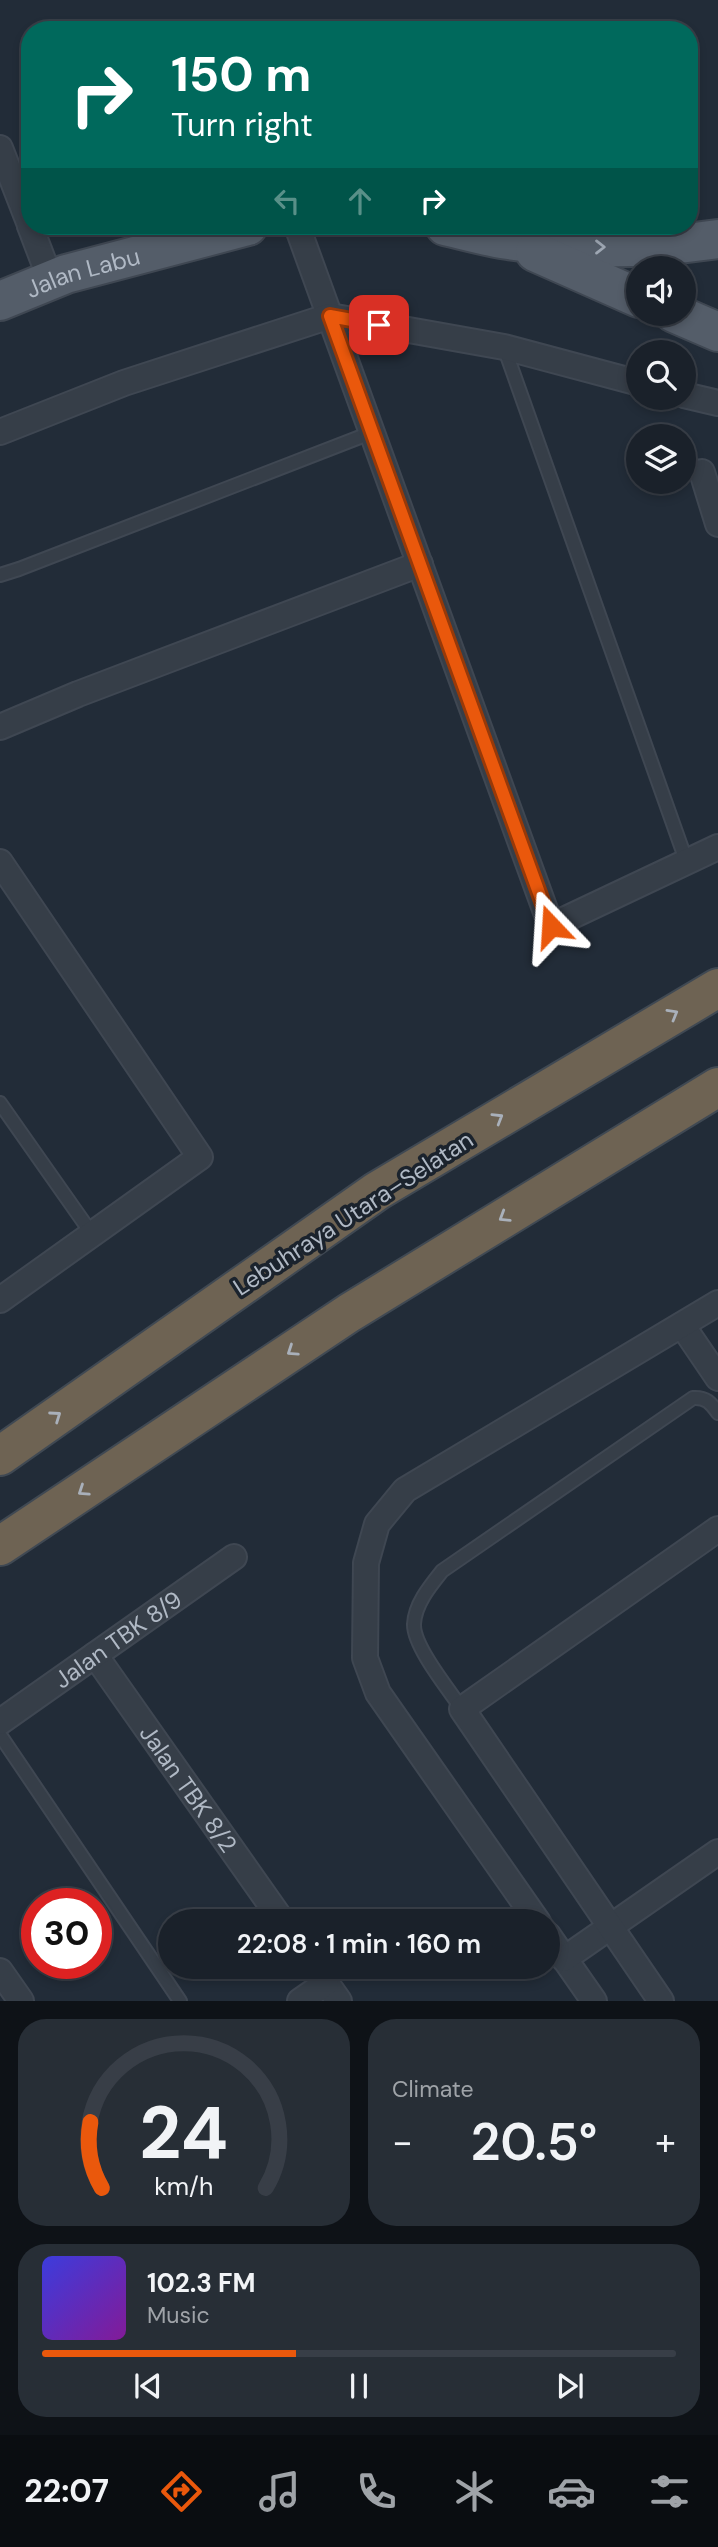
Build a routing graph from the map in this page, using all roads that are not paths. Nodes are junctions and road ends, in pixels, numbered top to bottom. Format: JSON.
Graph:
{"nodes":[{"id":1,"x":0,"y":148,"type":"edge"},
{"id":2,"x":21,"y":202,"type":"edge"},
{"id":3,"x":34,"y":235,"type":"edge"},
{"id":4,"x":209,"y":235,"type":"edge"},
{"id":5,"x":300,"y":235,"type":"edge"},
{"id":6,"x":486,"y":235,"type":"edge"},
{"id":7,"x":718,"y":239,"type":"edge"},
{"id":8,"x":508,"y":240,"type":"junction"},
{"id":9,"x":51,"y":281,"type":"junction"},
{"id":10,"x":626,"y":292,"type":"edge"},
{"id":11,"x":0,"y":302,"type":"edge"},
{"id":12,"x":330,"y":316,"type":"junction"},
{"id":13,"x":696,"y":322,"type":"edge"},
{"id":14,"x":718,"y":332,"type":"edge"},
{"id":15,"x":503,"y":347,"type":"junction"},
{"id":16,"x":626,"y":380,"type":"edge"},
{"id":17,"x":696,"y":398,"type":"edge"},
{"id":18,"x":718,"y":403,"type":"edge"},
{"id":19,"x":0,"y":432,"type":"edge"},
{"id":20,"x":373,"y":432,"type":"junction"},
{"id":21,"x":702,"y":472,"type":"dead end"},
{"id":22,"x":718,"y":524,"type":"edge"},
{"id":23,"x":420,"y":564,"type":"junction"},
{"id":24,"x":0,"y":575,"type":"edge"},
{"id":25,"x":0,"y":727,"type":"edge"},
{"id":26,"x":718,"y":847,"type":"edge"},
{"id":27,"x":0,"y":862,"type":"edge"},
{"id":28,"x":687,"y":863,"type":"junction"},
{"id":29,"x":718,"y":988,"type":"edge"},
{"id":30,"x":718,"y":1087,"type":"edge"},
{"id":31,"x":0,"y":1103,"type":"edge"},
{"id":32,"x":718,"y":1119,"type":"edge"},
{"id":33,"x":562,"y":1181,"type":"junction"},
{"id":34,"x":92,"y":1234,"type":"junction"},
{"id":35,"x":0,"y":1300,"type":"edge"},
{"id":36,"x":718,"y":1303,"type":"edge"},
{"id":37,"x":682,"y":1325,"type":"junction"},
{"id":38,"x":718,"y":1378,"type":"edge"},
{"id":39,"x":718,"y":1413,"type":"edge"},
{"id":40,"x":0,"y":1456,"type":"edge"},
{"id":41,"x":718,"y":1529,"type":"edge"},
{"id":42,"x":0,"y":1546,"type":"edge"},
{"id":43,"x":234,"y":1557,"type":"dead end"},
{"id":44,"x":94,"y":1655,"type":"junction"},
{"id":45,"x":462,"y":1709,"type":"junction"},
{"id":46,"x":0,"y":1722,"type":"edge"},
{"id":47,"x":0,"y":1735,"type":"edge"},
{"id":48,"x":718,"y":1852,"type":"edge"},
{"id":49,"x":274,"y":1909,"type":"edge"},
{"id":50,"x":529,"y":1909,"type":"edge"},
{"id":51,"x":610,"y":1927,"type":"junction"},
{"id":52,"x":560,"y":1953,"type":"edge"},
{"id":53,"x":564,"y":1959,"type":"junction"},
{"id":54,"x":0,"y":1971,"type":"edge"},
{"id":55,"x":327,"y":1984,"type":"edge"},
{"id":56,"x":21,"y":2001,"type":"edge"},
{"id":57,"x":180,"y":2001,"type":"edge"},
{"id":58,"x":300,"y":2001,"type":"edge"},
{"id":59,"x":594,"y":2001,"type":"edge"},
{"id":60,"x":661,"y":2001,"type":"edge"}],
"edges":[{"from":1,"to":2,"type":"street"},
{"from":3,"to":9,"type":"street"},
{"from":4,"to":9,"type":"main road","name":"Jalan Labu"},
{"from":5,"to":12,"type":"street"},
{"from":6,"to":8,"type":"main road"},
{"from":8,"to":7,"type":"main road","one_way":true},
{"from":8,"to":10,"type":"main road"},
{"from":9,"to":11,"type":"main road","name":"Jalan Labu"},
{"from":12,"to":15,"type":"street"},
{"from":12,"to":19,"type":"street"},
{"from":12,"to":20,"type":"street"},
{"from":13,"to":14,"type":"main road"},
{"from":15,"to":16,"type":"street"},
{"from":15,"to":28,"type":"lane"},
{"from":17,"to":18,"type":"street"},
{"from":20,"to":23,"type":"street"},
{"from":20,"to":24,"type":"lane"},
{"from":21,"to":22,"type":"street"},
{"from":23,"to":25,"type":"street"},
{"from":23,"to":28,"type":"street"},
{"from":26,"to":28,"type":"street"},
{"from":27,"to":34,"type":"street"},
{"from":40,"to":29,"type":"highway","name":"Lebuhraya Utara–Selatan","one_way":true},
{"from":30,"to":33,"type":"highway"},
{"from":31,"to":34,"type":"lane"},
{"from":32,"to":33,"type":"highway"},
{"from":33,"to":42,"type":"highway","one_way":true},
{"from":34,"to":35,"type":"street"},
{"from":36,"to":37,"type":"street"},
{"from":37,"to":38,"type":"street"},
{"from":37,"to":50,"type":"street"},
{"from":39,"to":45,"type":"lane"},
{"from":41,"to":45,"type":"street"},
{"from":43,"to":44,"type":"street","name":"Jalan TBK 8/9"},
{"from":44,"to":46,"type":"street","name":"Jalan TBK 8/9"},
{"from":44,"to":49,"type":"street","name":"Jalan TBK 8/2"},
{"from":45,"to":51,"type":"street"},
{"from":47,"to":57,"type":"lane"},
{"from":48,"to":51,"type":"street"},
{"from":51,"to":53,"type":"street"},
{"from":51,"to":60,"type":"street"},
{"from":52,"to":53,"type":"street"},
{"from":53,"to":59,"type":"street"},
{"from":54,"to":56,"type":"street"},
{"from":55,"to":58,"type":"street"}]}
